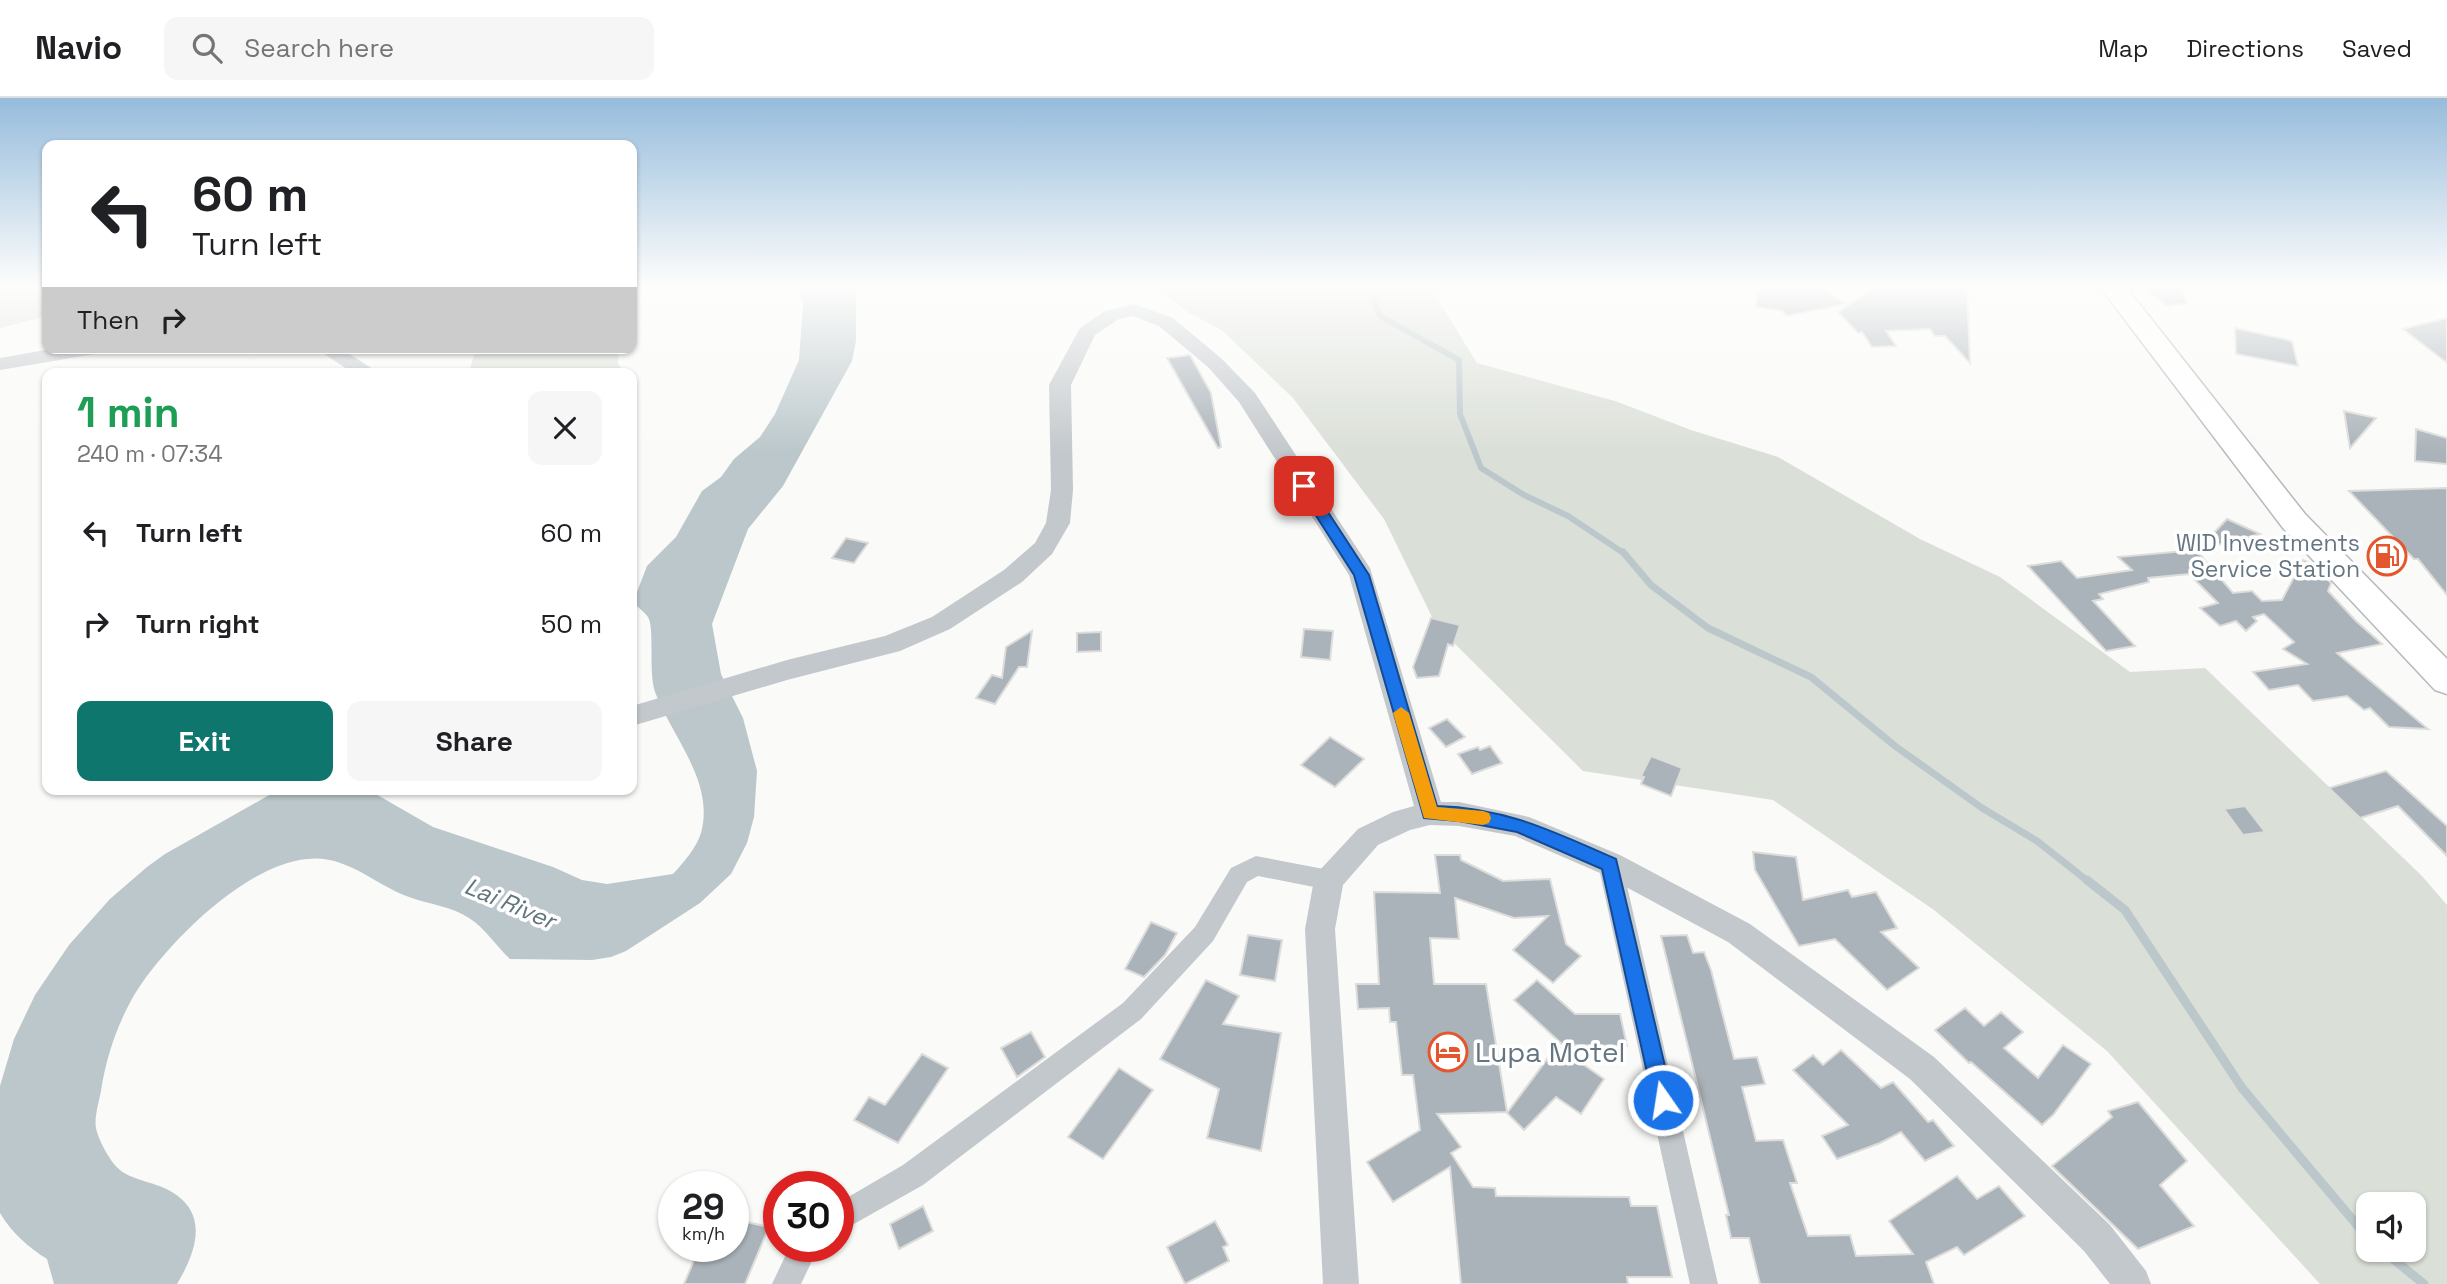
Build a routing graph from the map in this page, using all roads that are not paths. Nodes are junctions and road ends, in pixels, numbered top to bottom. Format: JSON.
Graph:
{"nodes":[{"id":1,"x":1082,"y":342,"type":"edge"},
{"id":2,"x":1190,"y":342,"type":"edge"},
{"id":3,"x":2156,"y":342,"type":"edge"},
{"id":4,"x":59,"y":354,"type":"edge"},
{"id":5,"x":335,"y":354,"type":"edge"},
{"id":6,"x":0,"y":364,"type":"edge"},
{"id":7,"x":360,"y":368,"type":"edge"},
{"id":8,"x":2447,"y":681,"type":"edge"},
{"id":9,"x":640,"y":714,"type":"edge"},
{"id":10,"x":1430,"y":813,"type":"junction"},
{"id":11,"x":1610,"y":864,"type":"junction"},
{"id":12,"x":1329,"y":880,"type":"junction"},
{"id":13,"x":854,"y":1210,"type":"edge"},
{"id":14,"x":797,"y":1262,"type":"edge"},
{"id":15,"x":786,"y":1284,"type":"edge"},
{"id":16,"x":1341,"y":1284,"type":"edge"},
{"id":17,"x":1704,"y":1284,"type":"edge"},
{"id":18,"x":2133,"y":1284,"type":"edge"}],
"edges":[{"from":1,"to":9,"type":"street"},
{"from":2,"to":10,"type":"street"},
{"from":3,"to":8,"type":"main road"},
{"from":4,"to":6,"type":"street"},
{"from":5,"to":7,"type":"street"},
{"from":10,"to":11,"type":"street"},
{"from":10,"to":12,"type":"street"},
{"from":11,"to":17,"type":"street"},
{"from":11,"to":18,"type":"street"},
{"from":12,"to":13,"type":"street"},
{"from":12,"to":16,"type":"street"},
{"from":14,"to":15,"type":"street"}]}
